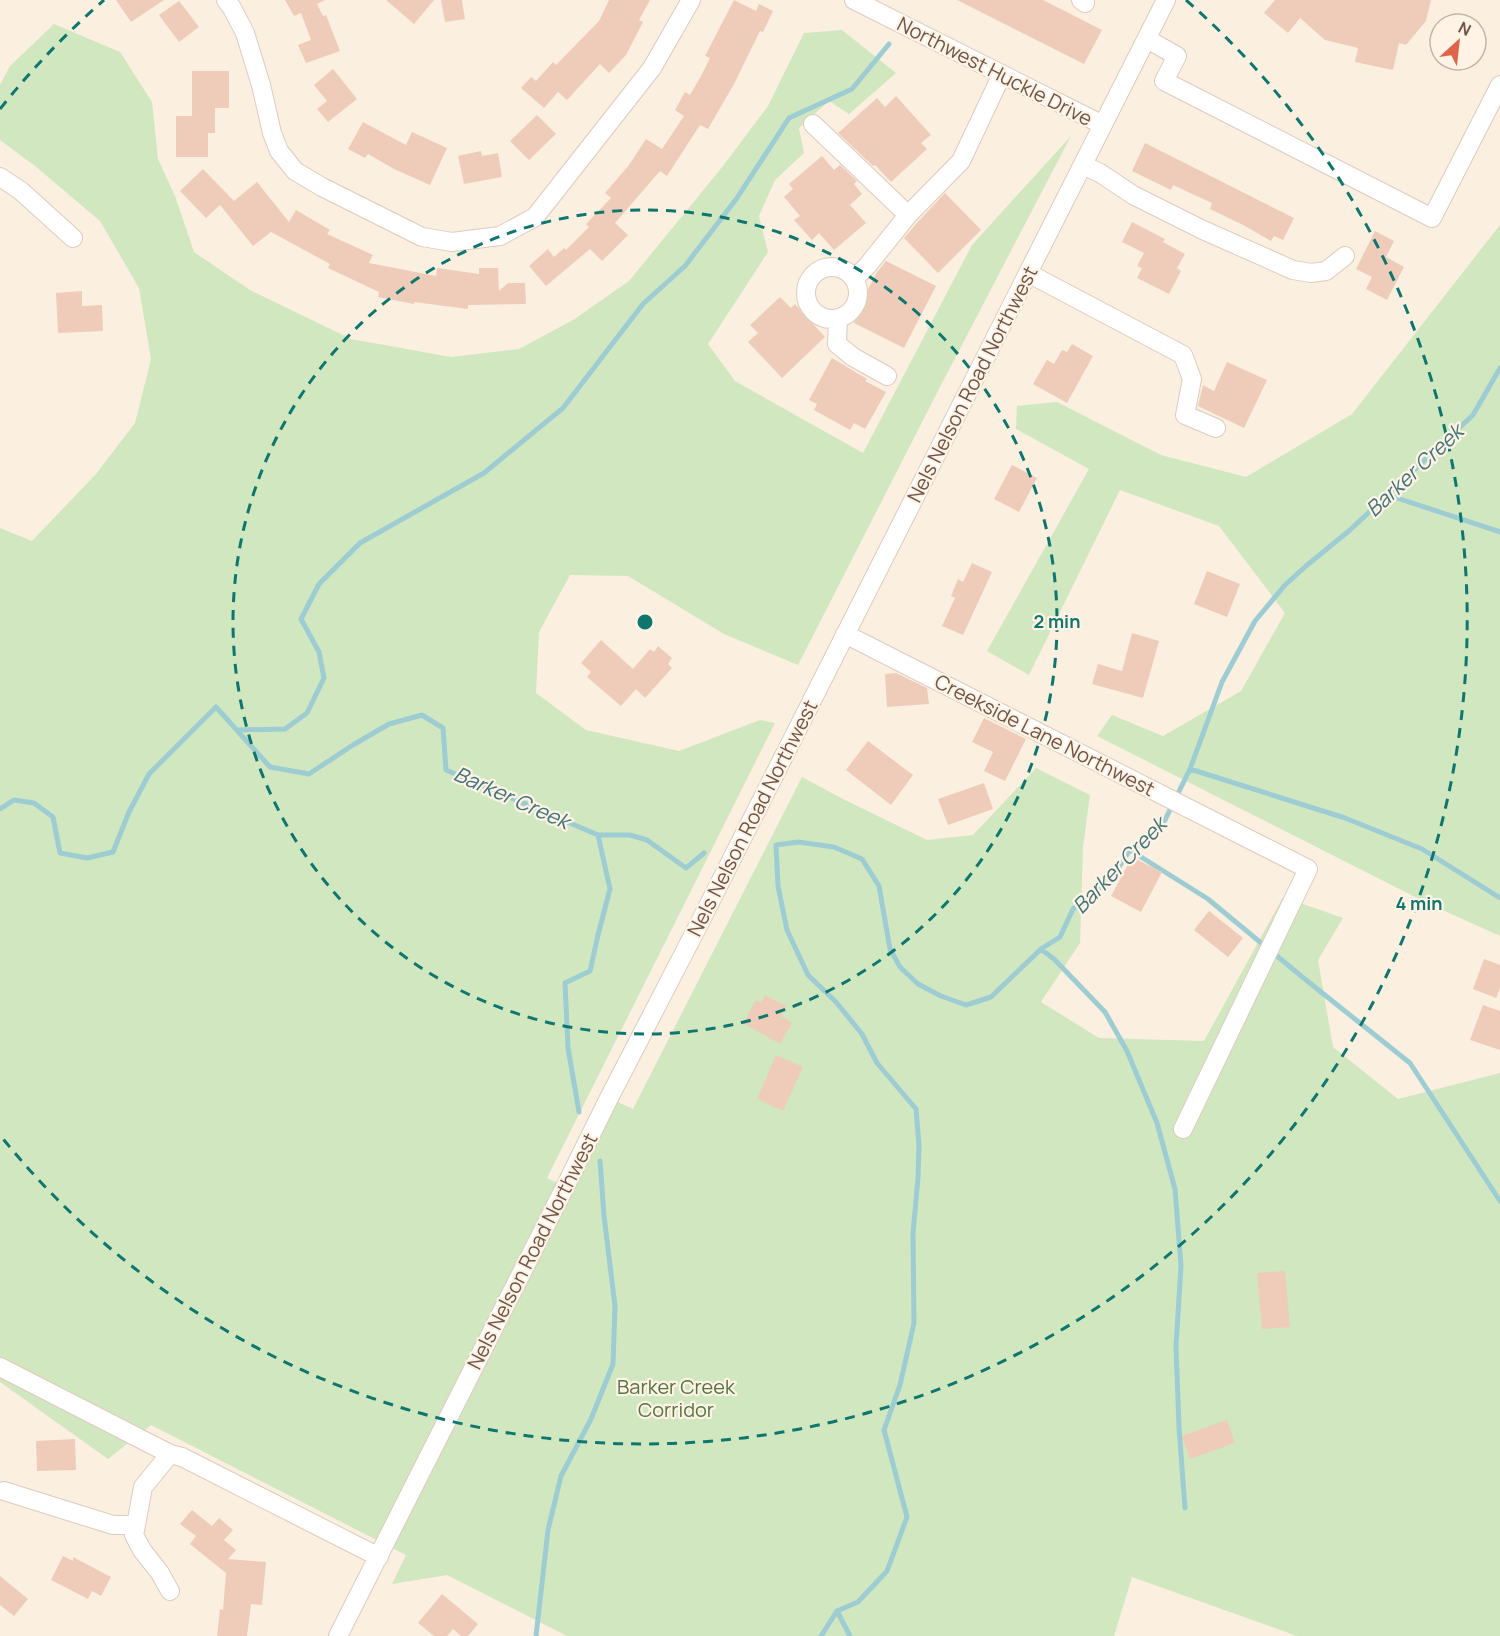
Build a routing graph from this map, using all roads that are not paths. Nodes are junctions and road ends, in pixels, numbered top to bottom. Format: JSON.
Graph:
{"nodes":[{"id":1,"x":226,"y":0,"type":"edge"},
{"id":2,"x":691,"y":0,"type":"edge"},
{"id":3,"x":854,"y":0,"type":"edge"},
{"id":4,"x":1166,"y":0,"type":"edge"},
{"id":5,"x":1146,"y":39,"type":"junction"},
{"id":6,"x":1002,"y":74,"type":"junction"},
{"id":7,"x":1500,"y":85,"type":"edge"},
{"id":8,"x":813,"y":124,"type":"dead end"},
{"id":9,"x":1103,"y":125,"type":"junction"},
{"id":10,"x":1083,"y":165,"type":"junction"},
{"id":11,"x":0,"y":177,"type":"edge"},
{"id":12,"x":908,"y":215,"type":"junction"},
{"id":13,"x":73,"y":238,"type":"dead end"},
{"id":14,"x":1345,"y":256,"type":"dead end"},
{"id":15,"x":1028,"y":273,"type":"junction"},
{"id":16,"x":854,"y":279,"type":"junction"},
{"id":17,"x":838,"y":318,"type":"junction"},
{"id":18,"x":887,"y":376,"type":"dead end"},
{"id":19,"x":1216,"y":428,"type":"dead end"},
{"id":20,"x":845,"y":633,"type":"junction"},
{"id":21,"x":1183,"y":1130,"type":"dead end"},
{"id":22,"x":0,"y":1367,"type":"edge"},
{"id":23,"x":170,"y":1454,"type":"junction"},
{"id":24,"x":4,"y":1491,"type":"dead end"},
{"id":25,"x":135,"y":1530,"type":"junction"},
{"id":26,"x":379,"y":1557,"type":"junction"},
{"id":27,"x":170,"y":1591,"type":"dead end"},
{"id":28,"x":338,"y":1636,"type":"edge"}],
"edges":[{"from":1,"to":2,"type":"street"},
{"from":3,"to":6,"type":"street","name":"Northwest Huckle Drive"},
{"from":4,"to":5,"type":"street","name":"Nels Nelson Road Northwest"},
{"from":5,"to":7,"type":"street"},
{"from":5,"to":9,"type":"street","name":"Nels Nelson Road Northwest"},
{"from":6,"to":9,"type":"street","name":"Northwest Huckle Drive"},
{"from":6,"to":12,"type":"street"},
{"from":8,"to":12,"type":"street"},
{"from":9,"to":10,"type":"street","name":"Nels Nelson Road Northwest"},
{"from":10,"to":14,"type":"street"},
{"from":10,"to":15,"type":"street","name":"Nels Nelson Road Northwest"},
{"from":11,"to":13,"type":"street"},
{"from":12,"to":16,"type":"street"},
{"from":15,"to":19,"type":"street"},
{"from":15,"to":20,"type":"street","name":"Nels Nelson Road Northwest"},
{"from":16,"to":17,"type":"street"},
{"from":16,"to":17,"type":"street"},
{"from":17,"to":18,"type":"street"},
{"from":20,"to":21,"type":"street","name":"Creekside Lane Northwest"},
{"from":20,"to":26,"type":"street","name":"Nels Nelson Road Northwest"},
{"from":22,"to":23,"type":"street"},
{"from":23,"to":25,"type":"street"},
{"from":23,"to":26,"type":"street"},
{"from":24,"to":25,"type":"street"},
{"from":25,"to":27,"type":"street"},
{"from":26,"to":28,"type":"street","name":"Nels Nelson Road Northwest"}]}
